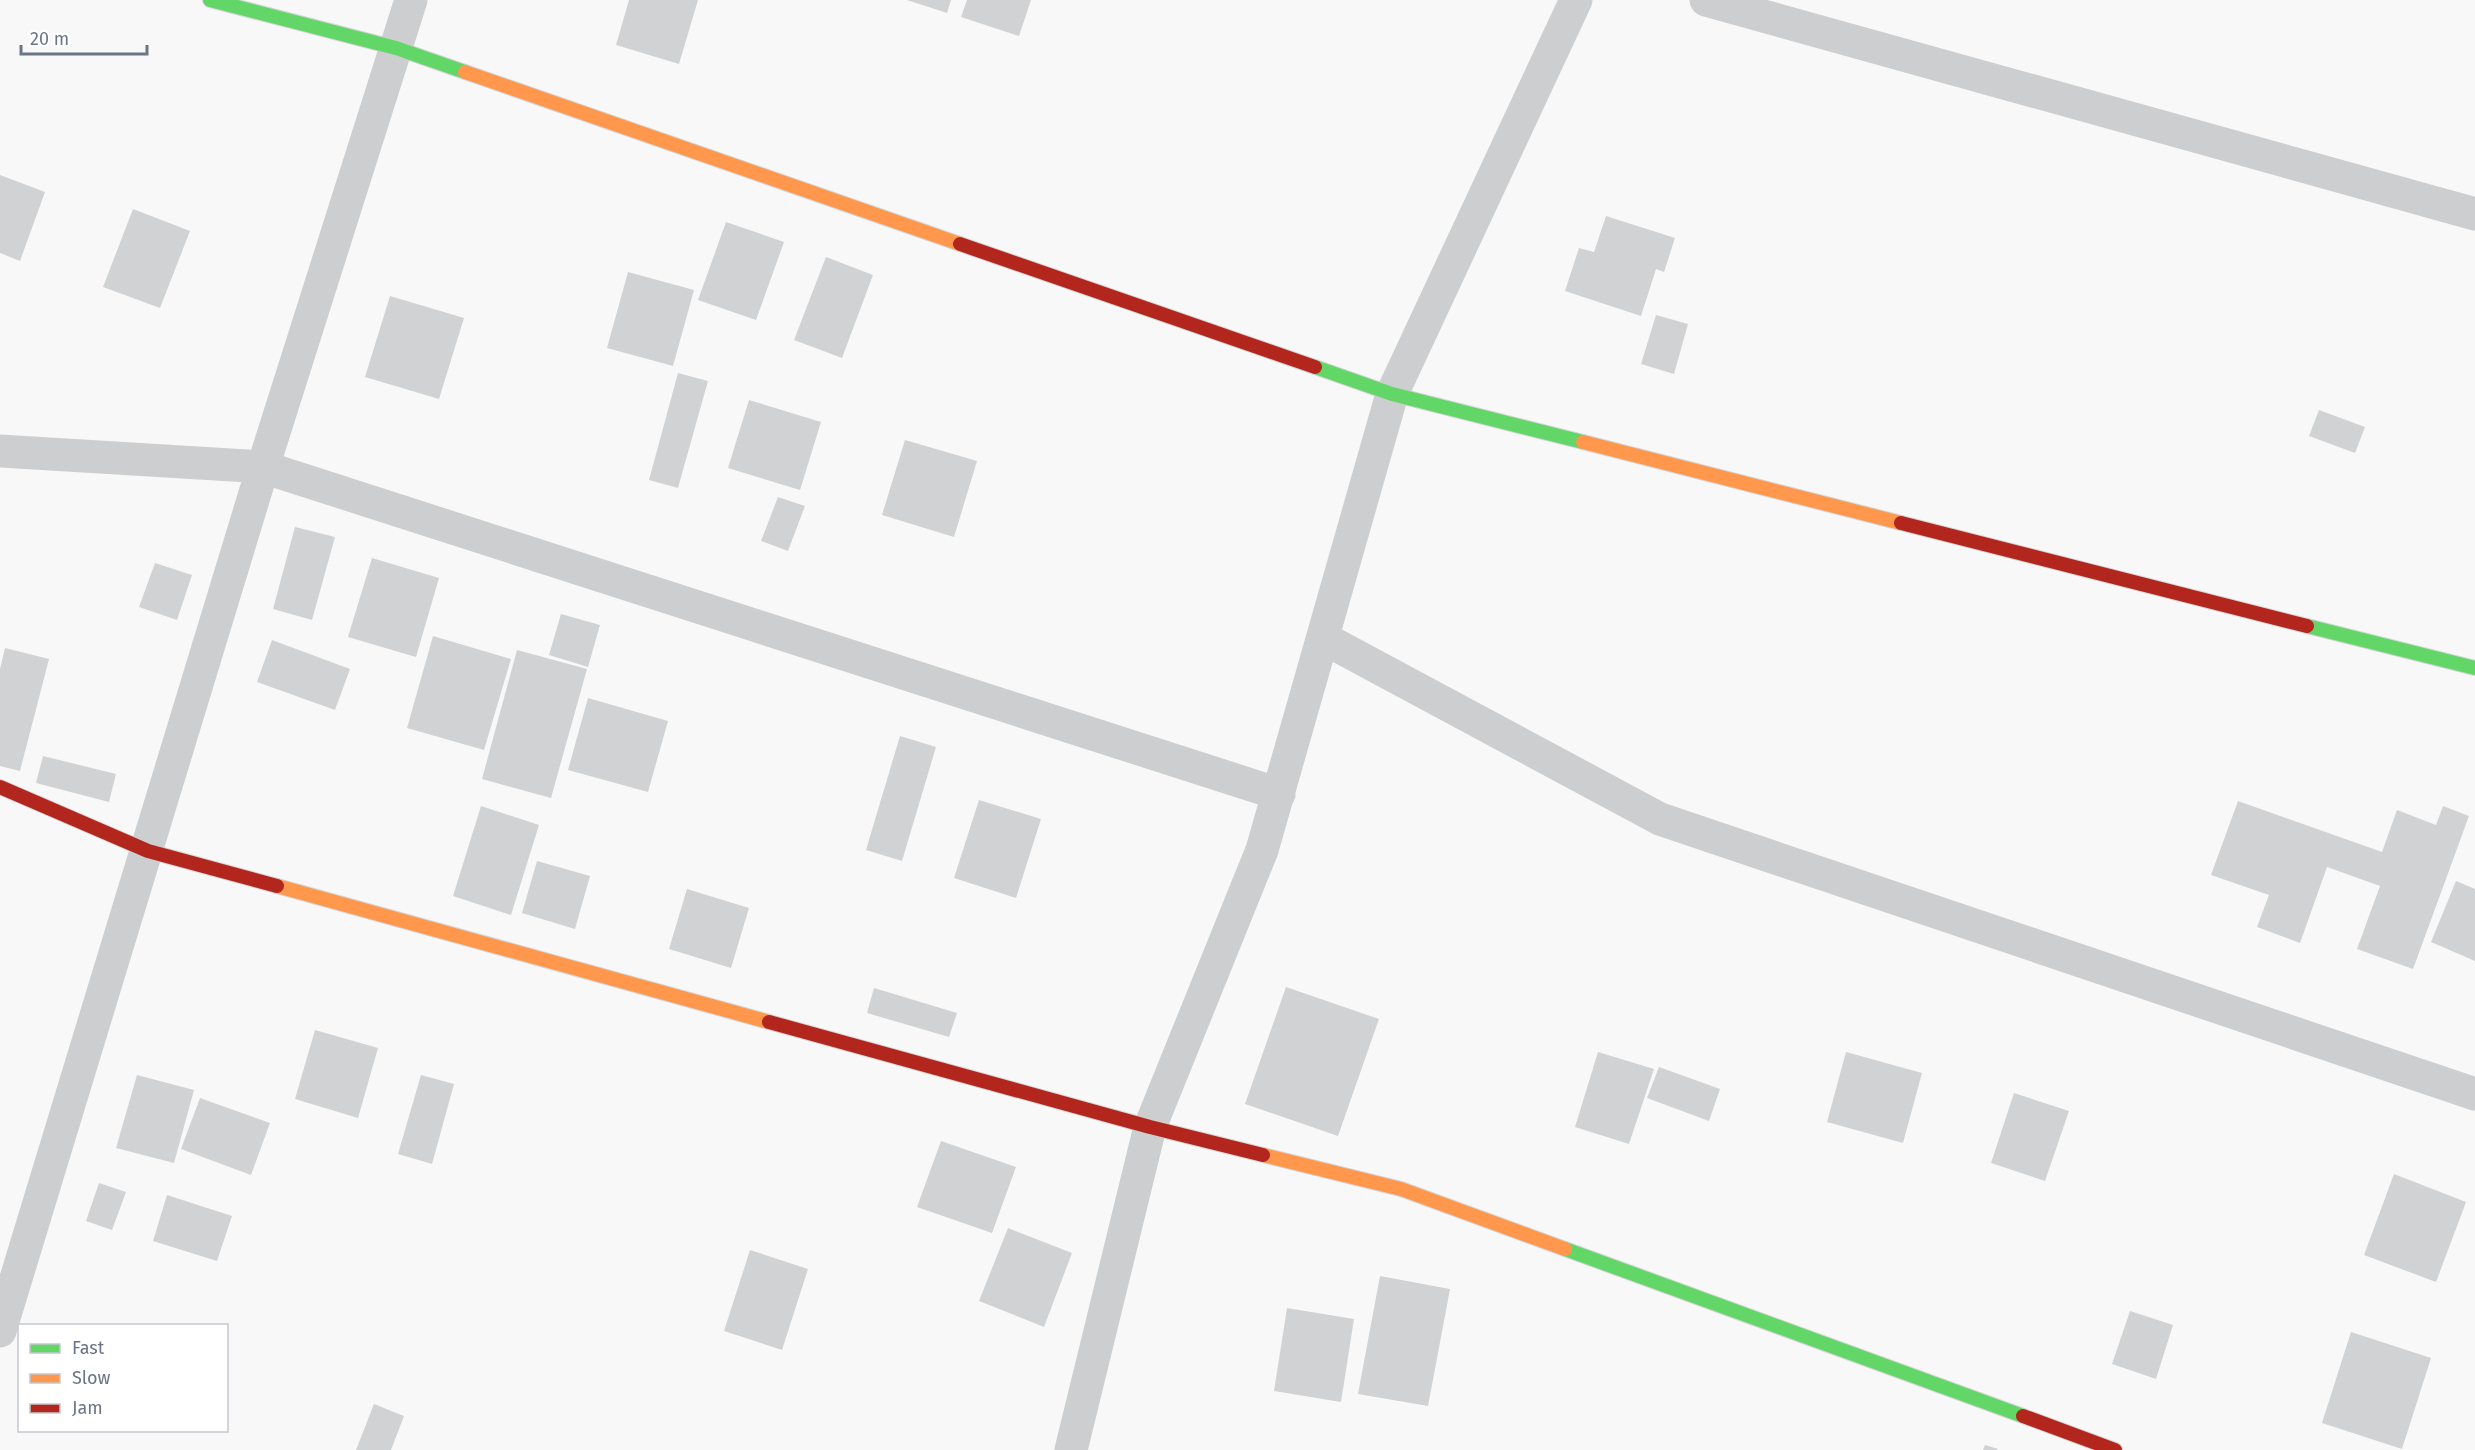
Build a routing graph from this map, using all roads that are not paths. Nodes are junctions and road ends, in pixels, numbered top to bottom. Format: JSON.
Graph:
{"nodes":[{"id":1,"x":210,"y":0,"type":"edge"},
{"id":2,"x":411,"y":0,"type":"edge"},
{"id":3,"x":1576,"y":0,"type":"edge"},
{"id":4,"x":1706,"y":0,"type":"edge"},
{"id":5,"x":396,"y":48,"type":"junction"},
{"id":6,"x":2475,"y":214,"type":"edge"},
{"id":7,"x":1392,"y":394,"type":"junction"},
{"id":8,"x":0,"y":451,"type":"edge"},
{"id":9,"x":263,"y":467,"type":"junction"},
{"id":10,"x":1323,"y":638,"type":"junction"},
{"id":11,"x":2475,"y":668,"type":"edge"},
{"id":12,"x":0,"y":787,"type":"edge"},
{"id":13,"x":1278,"y":794,"type":"junction"},
{"id":14,"x":148,"y":851,"type":"junction"},
{"id":15,"x":2475,"y":1094,"type":"edge"},
{"id":16,"x":1150,"y":1127,"type":"junction"},
{"id":17,"x":0,"y":1331,"type":"edge"},
{"id":18,"x":1071,"y":1450,"type":"edge"},
{"id":19,"x":2115,"y":1450,"type":"edge"}],
"edges":[{"from":1,"to":5,"type":"street"},
{"from":2,"to":5,"type":"street"},
{"from":3,"to":7,"type":"street"},
{"from":4,"to":6,"type":"street"},
{"from":5,"to":7,"type":"street"},
{"from":5,"to":9,"type":"street"},
{"from":7,"to":10,"type":"street"},
{"from":7,"to":11,"type":"street"},
{"from":8,"to":9,"type":"street"},
{"from":9,"to":13,"type":"street"},
{"from":9,"to":14,"type":"street"},
{"from":10,"to":13,"type":"street"},
{"from":10,"to":15,"type":"street"},
{"from":12,"to":14,"type":"street"},
{"from":13,"to":16,"type":"street"},
{"from":14,"to":16,"type":"street"},
{"from":14,"to":17,"type":"street"},
{"from":16,"to":18,"type":"street"},
{"from":16,"to":19,"type":"street"}]}
